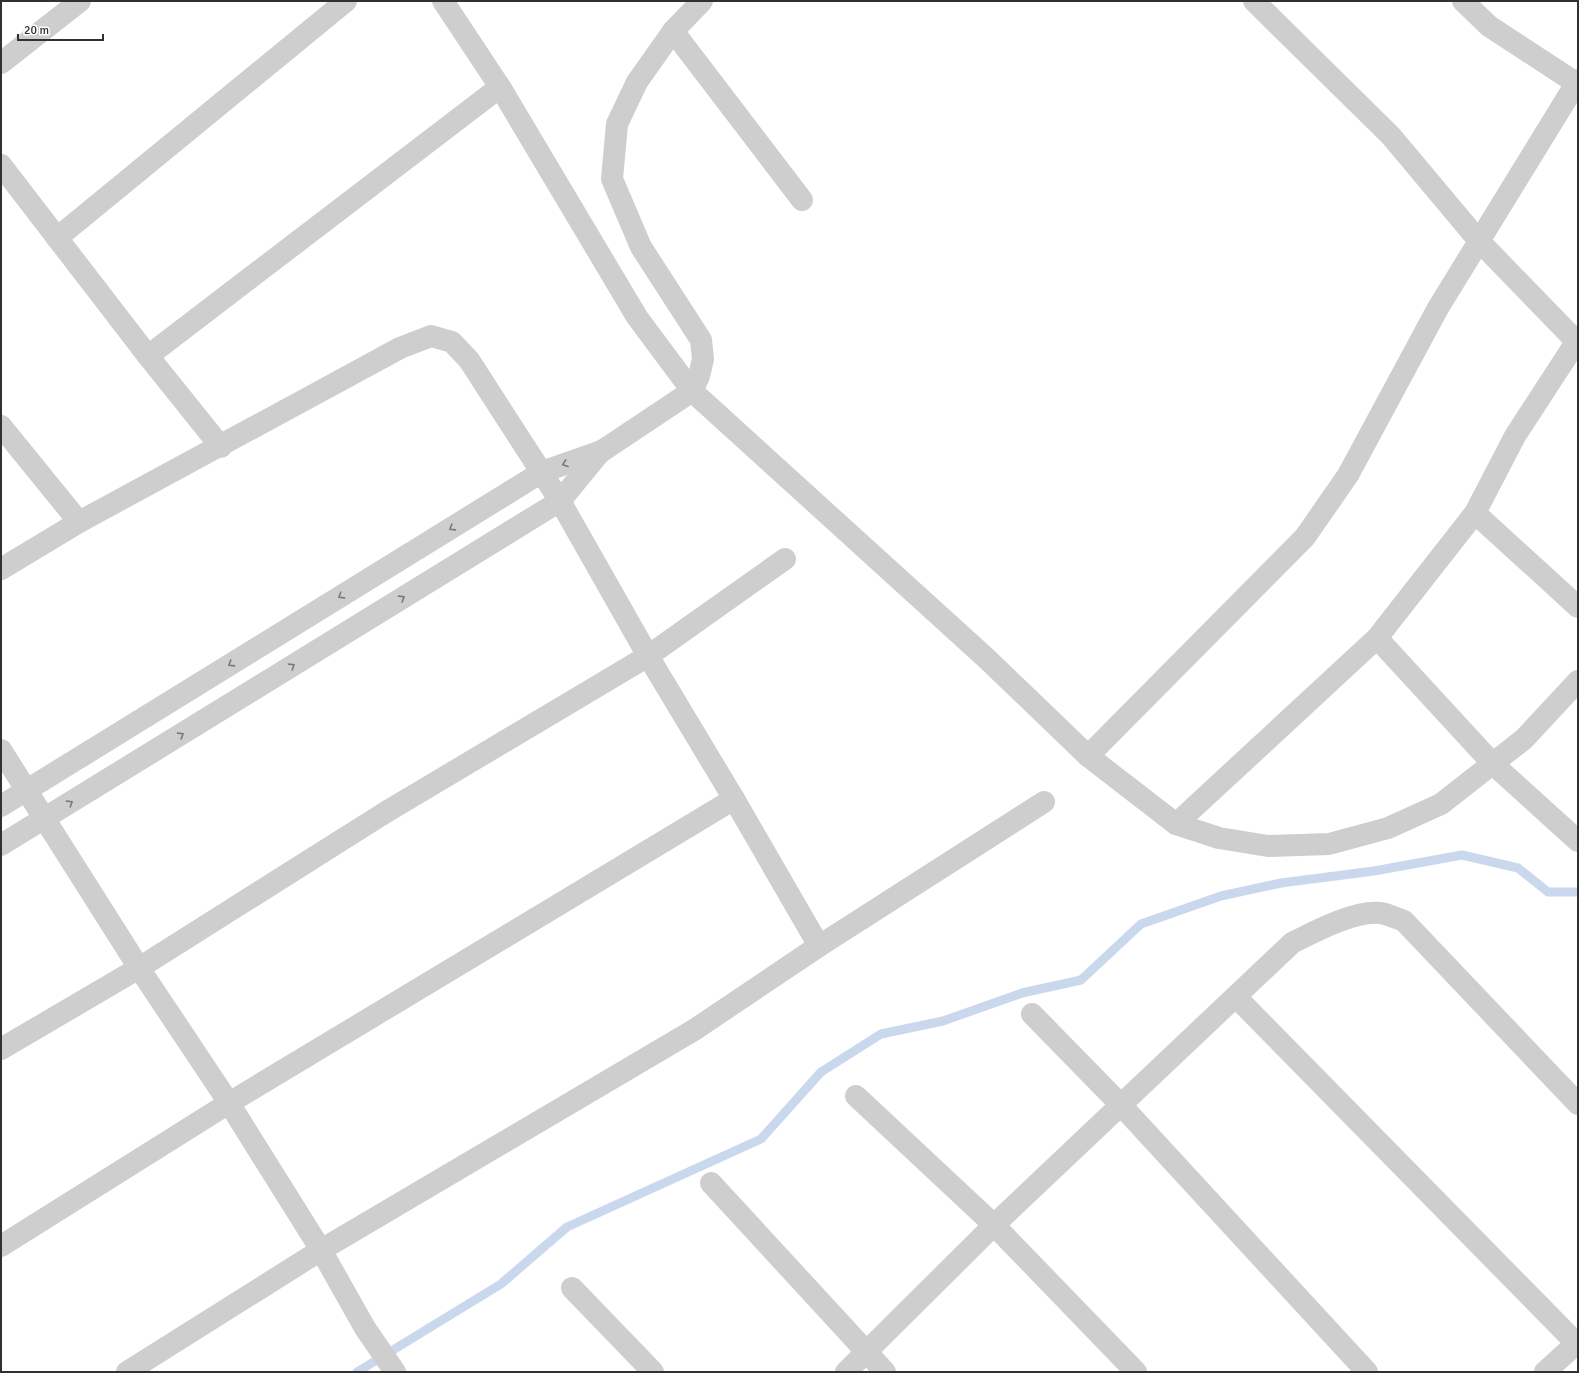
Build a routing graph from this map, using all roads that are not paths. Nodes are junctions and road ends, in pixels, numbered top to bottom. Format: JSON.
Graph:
{"nodes":[{"id":1,"x":80,"y":1,"type":"edge"},
{"id":2,"x":346,"y":1,"type":"edge"},
{"id":3,"x":443,"y":1,"type":"edge"},
{"id":4,"x":702,"y":1,"type":"edge"},
{"id":5,"x":1254,"y":1,"type":"edge"},
{"id":6,"x":1463,"y":1,"type":"edge"},
{"id":7,"x":673,"y":31,"type":"junction"},
{"id":8,"x":1,"y":63,"type":"edge"},
{"id":9,"x":1577,"y":82,"type":"edge"},
{"id":10,"x":500,"y":88,"type":"junction"},
{"id":11,"x":1,"y":165,"type":"edge"},
{"id":12,"x":802,"y":200,"type":"dead end"},
{"id":13,"x":57,"y":238,"type":"junction"},
{"id":14,"x":1478,"y":241,"type":"junction"},
{"id":15,"x":1578,"y":341,"type":"edge"},
{"id":16,"x":148,"y":356,"type":"junction"},
{"id":17,"x":692,"y":391,"type":"junction"},
{"id":18,"x":1,"y":426,"type":"edge"},
{"id":19,"x":221,"y":447,"type":"junction"},
{"id":20,"x":602,"y":451,"type":"junction"},
{"id":21,"x":542,"y":472,"type":"junction"},
{"id":22,"x":560,"y":501,"type":"junction"},
{"id":23,"x":1475,"y":514,"type":"junction"},
{"id":24,"x":80,"y":522,"type":"junction"},
{"id":25,"x":784,"y":559,"type":"dead end"},
{"id":26,"x":1,"y":570,"type":"edge"},
{"id":27,"x":1578,"y":608,"type":"edge"},
{"id":28,"x":1377,"y":638,"type":"junction"},
{"id":29,"x":648,"y":656,"type":"junction"},
{"id":30,"x":1578,"y":681,"type":"edge"},
{"id":31,"x":1,"y":750,"type":"edge"},
{"id":32,"x":1088,"y":756,"type":"junction"},
{"id":33,"x":1493,"y":764,"type":"junction"},
{"id":34,"x":26,"y":791,"type":"junction"},
{"id":35,"x":734,"y":799,"type":"junction"},
{"id":36,"x":1044,"y":802,"type":"dead end"},
{"id":37,"x":1,"y":806,"type":"edge"},
{"id":38,"x":44,"y":819,"type":"junction"},
{"id":39,"x":1176,"y":824,"type":"junction"},
{"id":40,"x":1578,"y":841,"type":"edge"},
{"id":41,"x":1,"y":845,"type":"edge"},
{"id":42,"x":818,"y":946,"type":"junction"},
{"id":43,"x":139,"y":968,"type":"junction"},
{"id":44,"x":1236,"y":997,"type":"junction"},
{"id":45,"x":1032,"y":1014,"type":"dead end"},
{"id":46,"x":1,"y":1049,"type":"edge"},
{"id":47,"x":856,"y":1096,"type":"dead end"},
{"id":48,"x":229,"y":1103,"type":"junction"},
{"id":49,"x":1120,"y":1104,"type":"junction"},
{"id":50,"x":1578,"y":1104,"type":"edge"},
{"id":51,"x":711,"y":1183,"type":"dead end"},
{"id":52,"x":994,"y":1225,"type":"junction"},
{"id":53,"x":1,"y":1246,"type":"edge"},
{"id":54,"x":321,"y":1250,"type":"junction"},
{"id":55,"x":572,"y":1288,"type":"dead end"},
{"id":56,"x":1578,"y":1344,"type":"edge"},
{"id":57,"x":866,"y":1353,"type":"junction"},
{"id":58,"x":127,"y":1372,"type":"edge"},
{"id":59,"x":395,"y":1372,"type":"edge"},
{"id":60,"x":653,"y":1372,"type":"edge"},
{"id":61,"x":846,"y":1372,"type":"edge"},
{"id":62,"x":885,"y":1372,"type":"edge"},
{"id":63,"x":1136,"y":1372,"type":"edge"},
{"id":64,"x":1366,"y":1372,"type":"edge"},
{"id":65,"x":1545,"y":1372,"type":"edge"}],
"edges":[{"from":1,"to":8,"type":"street"},
{"from":2,"to":13,"type":"street"},
{"from":3,"to":10,"type":"street"},
{"from":4,"to":7,"type":"street"},
{"from":5,"to":14,"type":"street"},
{"from":6,"to":9,"type":"street"},
{"from":7,"to":12,"type":"street"},
{"from":7,"to":17,"type":"street"},
{"from":9,"to":14,"type":"street"},
{"from":10,"to":16,"type":"street"},
{"from":10,"to":17,"type":"street"},
{"from":11,"to":13,"type":"street"},
{"from":13,"to":16,"type":"street"},
{"from":14,"to":15,"type":"street"},
{"from":14,"to":32,"type":"street"},
{"from":15,"to":23,"type":"street"},
{"from":16,"to":19,"type":"street"},
{"from":17,"to":20,"type":"street"},
{"from":17,"to":32,"type":"street"},
{"from":18,"to":24,"type":"street"},
{"from":19,"to":21,"type":"street"},
{"from":19,"to":24,"type":"street"},
{"from":20,"to":21,"type":"street","one_way":true},
{"from":20,"to":22,"type":"street"},
{"from":21,"to":22,"type":"street"},
{"from":21,"to":34,"type":"street","one_way":true},
{"from":22,"to":29,"type":"street"},
{"from":38,"to":22,"type":"street","one_way":true},
{"from":23,"to":27,"type":"street"},
{"from":23,"to":28,"type":"street"},
{"from":24,"to":26,"type":"street"},
{"from":25,"to":29,"type":"street"},
{"from":28,"to":33,"type":"street"},
{"from":28,"to":39,"type":"street"},
{"from":29,"to":35,"type":"street"},
{"from":29,"to":43,"type":"street"},
{"from":30,"to":33,"type":"street"},
{"from":31,"to":34,"type":"street"},
{"from":32,"to":39,"type":"street"},
{"from":33,"to":39,"type":"street"},
{"from":33,"to":40,"type":"street"},
{"from":34,"to":37,"type":"street"},
{"from":34,"to":38,"type":"street"},
{"from":35,"to":42,"type":"street"},
{"from":35,"to":48,"type":"street"},
{"from":36,"to":42,"type":"street"},
{"from":38,"to":41,"type":"street"},
{"from":38,"to":43,"type":"street"},
{"from":42,"to":54,"type":"street"},
{"from":43,"to":46,"type":"street"},
{"from":43,"to":48,"type":"street"},
{"from":44,"to":49,"type":"street"},
{"from":44,"to":50,"type":"street"},
{"from":44,"to":56,"type":"street"},
{"from":45,"to":49,"type":"street"},
{"from":47,"to":52,"type":"street"},
{"from":48,"to":53,"type":"street"},
{"from":48,"to":54,"type":"street"},
{"from":49,"to":52,"type":"street"},
{"from":49,"to":64,"type":"street"},
{"from":51,"to":57,"type":"street"},
{"from":52,"to":57,"type":"street"},
{"from":52,"to":63,"type":"street"},
{"from":54,"to":58,"type":"street"},
{"from":54,"to":59,"type":"street"},
{"from":55,"to":60,"type":"street"},
{"from":56,"to":65,"type":"street"},
{"from":57,"to":61,"type":"street"},
{"from":57,"to":62,"type":"street"}]}
